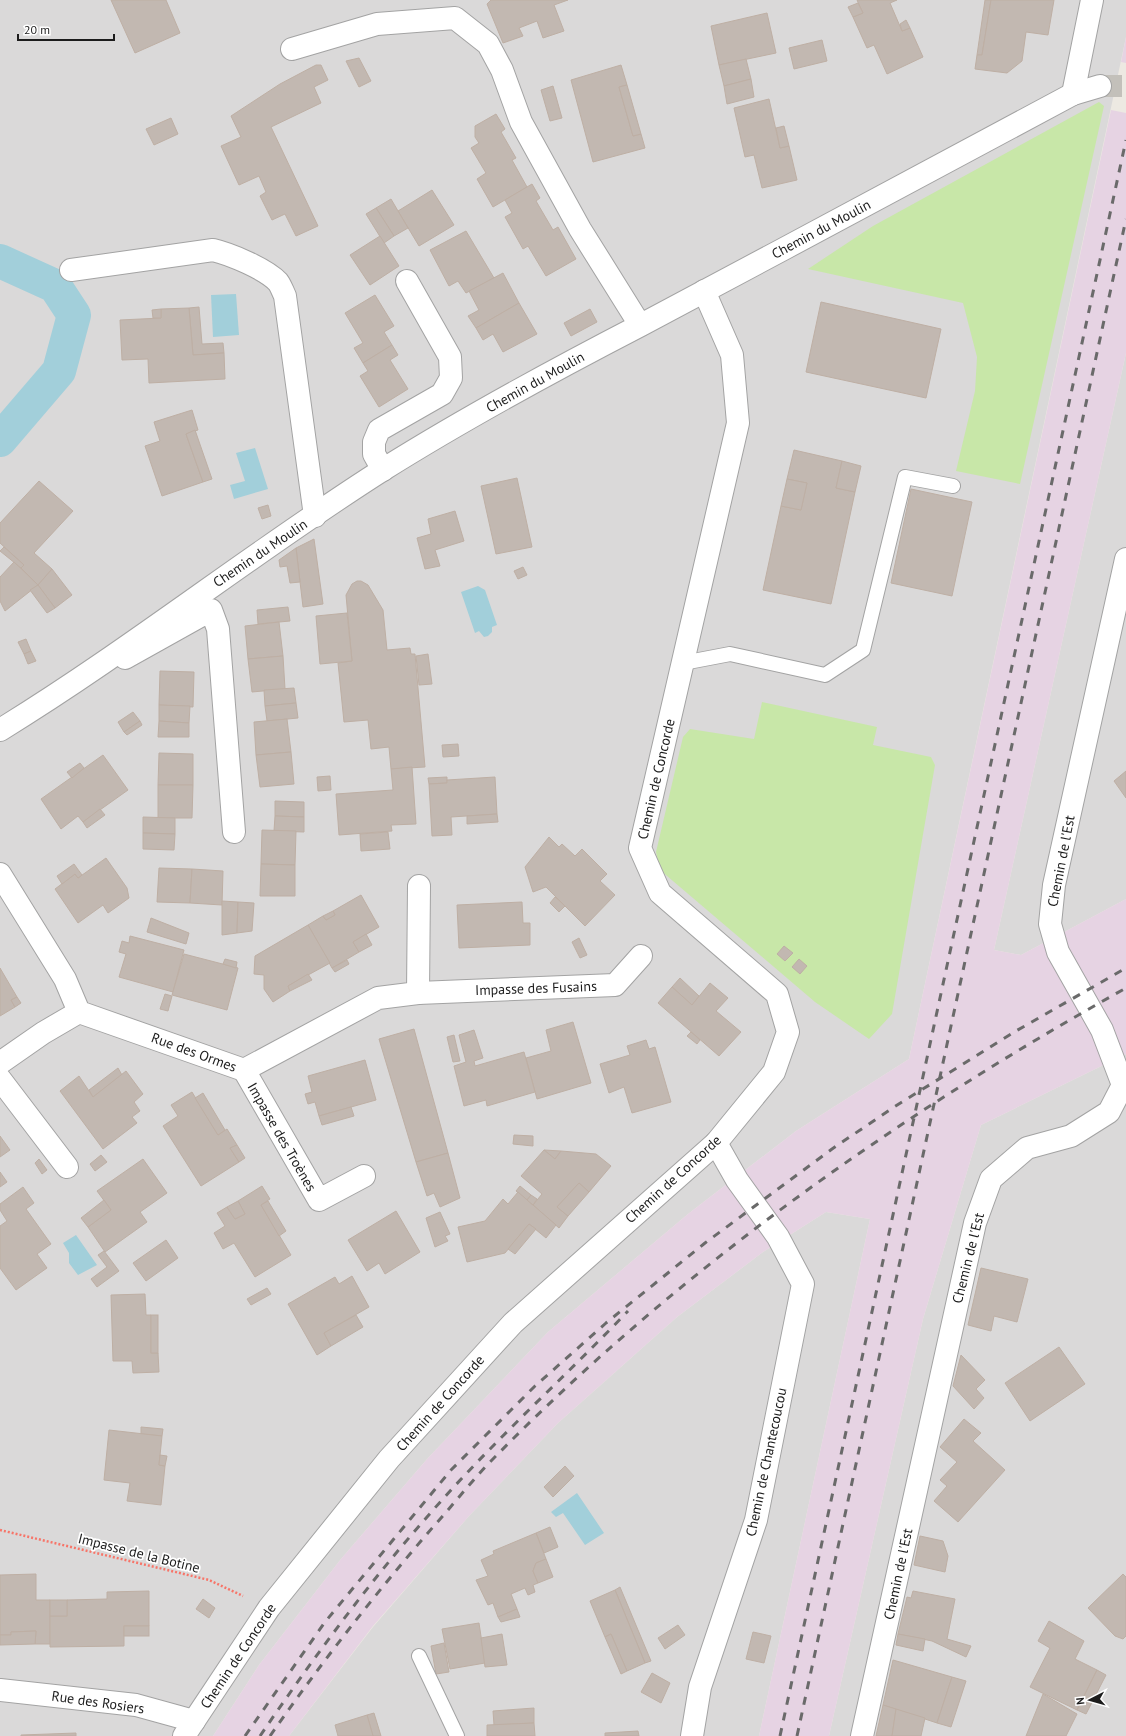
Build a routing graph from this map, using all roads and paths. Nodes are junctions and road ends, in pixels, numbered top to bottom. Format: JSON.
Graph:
{"nodes":[{"id":1,"x":1092,"y":0,"type":"edge"},
{"id":2,"x":292,"y":49,"type":"dead end"},
{"id":3,"x":1100,"y":86,"type":"tunnel mouth"},
{"id":4,"x":1073,"y":94,"type":"junction"},
{"id":5,"x":71,"y":270,"type":"dead end"},
{"id":6,"x":407,"y":281,"type":"dead end"},
{"id":7,"x":704,"y":291,"type":"junction"},
{"id":8,"x":640,"y":325,"type":"junction"},
{"id":9,"x":383,"y":470,"type":"junction"},
{"id":10,"x":953,"y":486,"type":"dead end"},
{"id":11,"x":315,"y":516,"type":"junction"},
{"id":12,"x":1126,"y":559,"type":"edge"},
{"id":13,"x":683,"y":663,"type":"junction"},
{"id":14,"x":59,"y":694,"type":"junction"},
{"id":15,"x":0,"y":730,"type":"edge"},
{"id":16,"x":234,"y":832,"type":"dead end"},
{"id":17,"x":0,"y":874,"type":"edge"},
{"id":18,"x":419,"y":886,"type":"dead end"},
{"id":19,"x":641,"y":956,"type":"dead end"},
{"id":20,"x":418,"y":993,"type":"junction"},
{"id":21,"x":79,"y":1012,"type":"junction"},
{"id":22,"x":0,"y":1063,"type":"edge"},
{"id":23,"x":244,"y":1070,"type":"junction"},
{"id":24,"x":0,"y":1079,"type":"edge"},
{"id":25,"x":716,"y":1143,"type":"junction"},
{"id":26,"x":67,"y":1167,"type":"dead end"},
{"id":27,"x":364,"y":1176,"type":"dead end"},
{"id":28,"x":0,"y":1530,"type":"edge"},
{"id":29,"x":269,"y":1608,"type":"junction"},
{"id":30,"x":419,"y":1656,"type":"dead end"},
{"id":31,"x":0,"y":1690,"type":"edge"},
{"id":32,"x":189,"y":1728,"type":"edge"},
{"id":33,"x":457,"y":1736,"type":"edge"},
{"id":34,"x":692,"y":1736,"type":"edge"},
{"id":35,"x":862,"y":1736,"type":"edge"}],
"edges":[{"from":1,"to":4,"type":"street"},
{"from":2,"to":8,"type":"street"},
{"from":3,"to":4,"type":"street","name":"Chemin du Moulin"},
{"from":4,"to":7,"type":"street","name":"Chemin du Moulin"},
{"from":5,"to":11,"type":"street"},
{"from":6,"to":9,"type":"street"},
{"from":7,"to":8,"type":"street","name":"Chemin du Moulin"},
{"from":7,"to":13,"type":"street","name":"Chemin de Concorde"},
{"from":8,"to":9,"type":"street","name":"Chemin du Moulin"},
{"from":9,"to":11,"type":"street","name":"Chemin du Moulin"},
{"from":10,"to":13,"type":"lane"},
{"from":11,"to":14,"type":"street","name":"Chemin du Moulin"},
{"from":12,"to":35,"type":"street","name":"Chemin de l'Est"},
{"from":13,"to":25,"type":"street","name":"Chemin de Concorde"},
{"from":14,"to":15,"type":"street","name":"Chemin du Moulin"},
{"from":14,"to":16,"type":"street"},
{"from":17,"to":21,"type":"street"},
{"from":18,"to":20,"type":"street"},
{"from":19,"to":20,"type":"street","name":"Impasse des Fusains"},
{"from":20,"to":23,"type":"street","name":"Rue des Ormes"},
{"from":21,"to":22,"type":"street"},
{"from":21,"to":23,"type":"street","name":"Rue des Ormes"},
{"from":23,"to":27,"type":"street","name":"Impasse des Troènes"},
{"from":24,"to":26,"type":"street"},
{"from":25,"to":29,"type":"street","name":"Chemin de Concorde"},
{"from":25,"to":34,"type":"street","name":"Chemin de Chantecoucou"},
{"from":28,"to":29,"type":"path","name":"Impasse de la Botine"},
{"from":29,"to":32,"type":"street","name":"Chemin de Concorde"},
{"from":30,"to":33,"type":"lane"},
{"from":31,"to":32,"type":"street","name":"Rue des Rosiers"}]}
